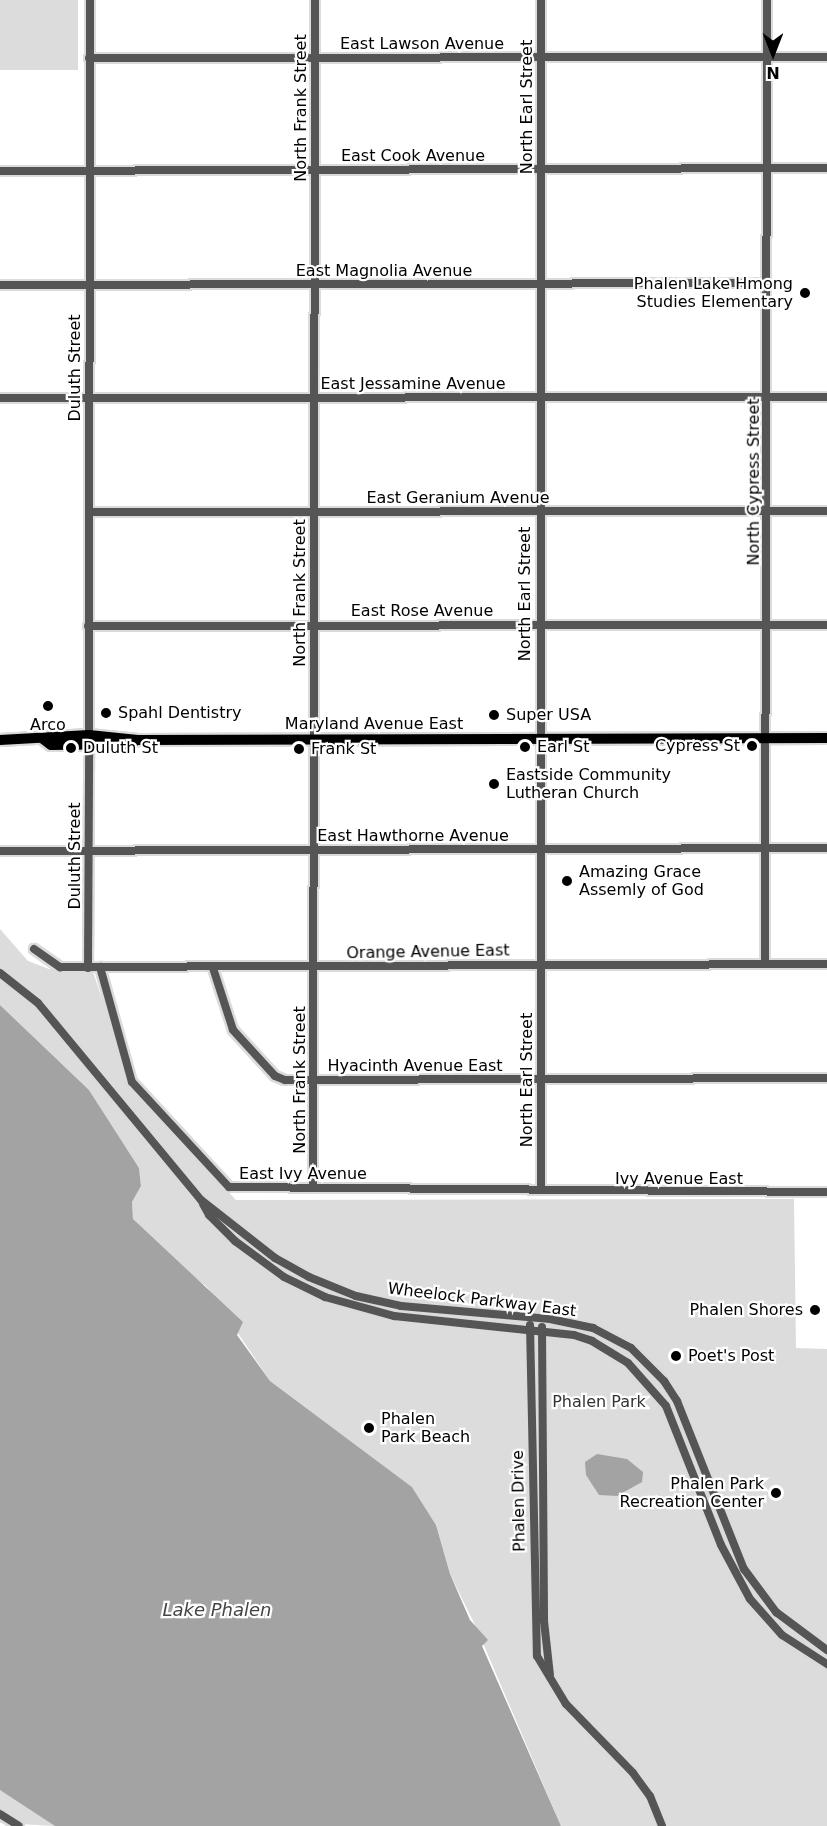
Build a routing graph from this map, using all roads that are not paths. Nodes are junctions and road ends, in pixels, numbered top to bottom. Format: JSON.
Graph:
{"nodes":[{"id":1,"x":90,"y":0,"type":"edge"},
{"id":2,"x":315,"y":0,"type":"edge"},
{"id":3,"x":541,"y":0,"type":"edge"},
{"id":4,"x":767,"y":0,"type":"edge"},
{"id":5,"x":768,"y":57,"type":"junction"},
{"id":6,"x":827,"y":57,"type":"edge"},
{"id":7,"x":89,"y":58,"type":"junction"},
{"id":8,"x":315,"y":58,"type":"junction"},
{"id":9,"x":541,"y":58,"type":"junction"},
{"id":10,"x":768,"y":168,"type":"junction"},
{"id":11,"x":827,"y":168,"type":"edge"},
{"id":12,"x":89,"y":170,"type":"junction"},
{"id":13,"x":315,"y":170,"type":"junction"},
{"id":14,"x":541,"y":170,"type":"junction"},
{"id":15,"x":0,"y":171,"type":"edge"},
{"id":16,"x":768,"y":283,"type":"junction"},
{"id":17,"x":314,"y":284,"type":"junction"},
{"id":18,"x":540,"y":284,"type":"junction"},
{"id":19,"x":0,"y":285,"type":"edge"},
{"id":20,"x":89,"y":285,"type":"junction"},
{"id":21,"x":314,"y":397,"type":"junction"},
{"id":22,"x":540,"y":397,"type":"junction"},
{"id":23,"x":767,"y":397,"type":"junction"},
{"id":24,"x":827,"y":397,"type":"edge"},
{"id":25,"x":0,"y":398,"type":"edge"},
{"id":26,"x":89,"y":398,"type":"junction"},
{"id":27,"x":538,"y":511,"type":"junction"},
{"id":28,"x":767,"y":511,"type":"junction"},
{"id":29,"x":827,"y":511,"type":"edge"},
{"id":30,"x":88,"y":512,"type":"junction"},
{"id":31,"x":313,"y":512,"type":"junction"},
{"id":32,"x":539,"y":624,"type":"junction"},
{"id":33,"x":313,"y":625,"type":"junction"},
{"id":34,"x":765,"y":625,"type":"junction"},
{"id":35,"x":827,"y":625,"type":"edge"},
{"id":36,"x":88,"y":626,"type":"junction"},
{"id":37,"x":538,"y":738,"type":"junction"},
{"id":38,"x":764,"y":738,"type":"junction"},
{"id":39,"x":827,"y":738,"type":"edge"},
{"id":40,"x":312,"y":739,"type":"junction"},
{"id":41,"x":0,"y":740,"type":"edge"},
{"id":42,"x":88,"y":740,"type":"junction"},
{"id":43,"x":538,"y":848,"type":"junction"},
{"id":44,"x":764,"y":848,"type":"junction"},
{"id":45,"x":827,"y":848,"type":"edge"},
{"id":46,"x":312,"y":850,"type":"junction"},
{"id":47,"x":0,"y":851,"type":"edge"},
{"id":48,"x":88,"y":851,"type":"junction"},
{"id":49,"x":34,"y":949,"type":"dead end"},
{"id":50,"x":539,"y":964,"type":"junction"},
{"id":51,"x":765,"y":964,"type":"junction"},
{"id":52,"x":827,"y":964,"type":"edge"},
{"id":53,"x":88,"y":968,"type":"junction"},
{"id":54,"x":100,"y":968,"type":"junction"},
{"id":55,"x":213,"y":968,"type":"junction"},
{"id":56,"x":313,"y":968,"type":"junction"},
{"id":57,"x":0,"y":973,"type":"edge"},
{"id":58,"x":827,"y":1078,"type":"edge"},
{"id":59,"x":313,"y":1080,"type":"junction"},
{"id":60,"x":540,"y":1080,"type":"junction"},
{"id":61,"x":314,"y":1187,"type":"junction"},
{"id":62,"x":536,"y":1187,"type":"junction"},
{"id":63,"x":827,"y":1192,"type":"edge"},
{"id":64,"x":201,"y":1200,"type":"junction"},
{"id":65,"x":530,"y":1317,"type":"junction"},
{"id":66,"x":542,"y":1318,"type":"junction"},
{"id":67,"x":530,"y":1329,"type":"junction"},
{"id":68,"x":542,"y":1330,"type":"junction"},
{"id":69,"x":827,"y":1650,"type":"edge"},
{"id":70,"x":827,"y":1664,"type":"edge"},
{"id":71,"x":551,"y":1682,"type":"junction"},
{"id":72,"x":0,"y":1814,"type":"edge"},
{"id":73,"x":19,"y":1826,"type":"edge"},
{"id":74,"x":662,"y":1826,"type":"edge"}],
"edges":[{"from":1,"to":7,"type":"street","name":"Duluth Street"},
{"from":2,"to":8,"type":"street","name":"North Frank Street"},
{"from":3,"to":9,"type":"street","name":"North Earl Street"},
{"from":4,"to":5,"type":"street","name":"North Cypress Street"},
{"from":5,"to":6,"type":"street","name":"East Lawson Avenue"},
{"from":5,"to":9,"type":"street","name":"East Lawson Avenue"},
{"from":5,"to":10,"type":"street","name":"North Cypress Street"},
{"from":7,"to":8,"type":"street","name":"East Lawson Avenue"},
{"from":7,"to":12,"type":"street","name":"Duluth Street"},
{"from":8,"to":9,"type":"street","name":"East Lawson Avenue"},
{"from":8,"to":13,"type":"street","name":"North Frank Street"},
{"from":9,"to":14,"type":"street","name":"North Earl Street"},
{"from":10,"to":11,"type":"street","name":"East Cook Avenue"},
{"from":10,"to":14,"type":"street","name":"East Cook Avenue"},
{"from":10,"to":16,"type":"street","name":"North Cypress Street"},
{"from":12,"to":13,"type":"street","name":"East Cook Avenue"},
{"from":12,"to":15,"type":"street","name":"East Cook Avenue"},
{"from":12,"to":20,"type":"street","name":"Duluth Street"},
{"from":13,"to":14,"type":"street","name":"East Cook Avenue"},
{"from":13,"to":17,"type":"street","name":"North Frank Street"},
{"from":14,"to":18,"type":"street","name":"North Earl Street"},
{"from":16,"to":18,"type":"street","name":"East Magnolia Avenue"},
{"from":16,"to":23,"type":"street","name":"North Cypress Street"},
{"from":17,"to":18,"type":"street","name":"East Magnolia Avenue"},
{"from":17,"to":20,"type":"street","name":"East Magnolia Avenue"},
{"from":17,"to":21,"type":"street","name":"North Frank Street"},
{"from":18,"to":22,"type":"street","name":"North Earl Street"},
{"from":19,"to":20,"type":"street","name":"East Magnolia Avenue"},
{"from":20,"to":26,"type":"street","name":"Duluth Street"},
{"from":21,"to":22,"type":"street","name":"East Jessamine Avenue"},
{"from":21,"to":26,"type":"street","name":"East Jessamine Avenue"},
{"from":21,"to":31,"type":"street","name":"North Frank Street"},
{"from":22,"to":23,"type":"street","name":"East Jessamine Avenue"},
{"from":22,"to":27,"type":"street","name":"North Earl Street"},
{"from":23,"to":24,"type":"street","name":"East Jessamine Avenue"},
{"from":23,"to":28,"type":"street","name":"North Cypress Street"},
{"from":25,"to":26,"type":"street","name":"East Jessamine Avenue"},
{"from":26,"to":30,"type":"street","name":"Duluth Street"},
{"from":27,"to":28,"type":"street","name":"East Geranium Avenue"},
{"from":27,"to":31,"type":"street","name":"East Geranium Avenue"},
{"from":27,"to":32,"type":"street","name":"North Earl Street"},
{"from":28,"to":29,"type":"street","name":"East Geranium Avenue"},
{"from":28,"to":34,"type":"street","name":"North Cypress Street"},
{"from":30,"to":31,"type":"street","name":"East Geranium Avenue"},
{"from":30,"to":36,"type":"street","name":"Duluth Street"},
{"from":31,"to":33,"type":"street","name":"North Frank Street"},
{"from":32,"to":33,"type":"street","name":"East Rose Avenue"},
{"from":32,"to":34,"type":"street","name":"East Rose Avenue"},
{"from":32,"to":37,"type":"street","name":"North Earl Street"},
{"from":33,"to":36,"type":"street","name":"East Rose Avenue"},
{"from":33,"to":40,"type":"street","name":"North Frank Street"},
{"from":34,"to":35,"type":"street","name":"East Rose Avenue"},
{"from":34,"to":38,"type":"street","name":"North Cypress Street"},
{"from":36,"to":42,"type":"street","name":"Duluth Street"},
{"from":37,"to":38,"type":"main road","name":"Maryland Avenue East"},
{"from":37,"to":40,"type":"main road","name":"Maryland Avenue East"},
{"from":37,"to":43,"type":"street","name":"North Earl Street"},
{"from":38,"to":39,"type":"main road","name":"Maryland Avenue East"},
{"from":38,"to":44,"type":"street","name":"North Cypress Street"},
{"from":40,"to":42,"type":"main road","name":"Maryland Avenue East"},
{"from":40,"to":46,"type":"street","name":"North Frank Street"},
{"from":41,"to":42,"type":"main road","name":"Maryland Avenue East"},
{"from":42,"to":48,"type":"street","name":"Duluth Street"},
{"from":43,"to":44,"type":"street","name":"East Hawthorne Avenue"},
{"from":43,"to":46,"type":"street","name":"East Hawthorne Avenue"},
{"from":43,"to":50,"type":"street","name":"North Earl Street"},
{"from":44,"to":45,"type":"street","name":"East Hawthorne Avenue"},
{"from":44,"to":51,"type":"street","name":"North Cypress Street"},
{"from":46,"to":48,"type":"street","name":"East Hawthorne Avenue"},
{"from":46,"to":56,"type":"street","name":"North Frank Street"},
{"from":47,"to":48,"type":"street","name":"East Hawthorne Avenue"},
{"from":48,"to":53,"type":"street","name":"Duluth Street"},
{"from":49,"to":53,"type":"street","name":"Orange Avenue East"},
{"from":50,"to":51,"type":"street","name":"Orange Avenue East"},
{"from":50,"to":56,"type":"street","name":"Orange Avenue East"},
{"from":50,"to":60,"type":"street","name":"North Earl Street"},
{"from":51,"to":52,"type":"street","name":"Orange Avenue East"},
{"from":53,"to":54,"type":"street","name":"Orange Avenue East"},
{"from":54,"to":55,"type":"street","name":"Orange Avenue East"},
{"from":54,"to":61,"type":"street","name":"East Ivy Avenue"},
{"from":55,"to":56,"type":"street","name":"Orange Avenue East"},
{"from":55,"to":59,"type":"street","name":"Hyacinth Avenue East"},
{"from":56,"to":59,"type":"street","name":"North Frank Street"},
{"from":57,"to":64,"type":"street","name":"Wheelock Parkway East"},
{"from":58,"to":60,"type":"street","name":"Hyacinth Avenue East"},
{"from":59,"to":60,"type":"street","name":"Hyacinth Avenue East"},
{"from":59,"to":61,"type":"street","name":"North Frank Street"},
{"from":60,"to":62,"type":"street","name":"North Earl Street"},
{"from":61,"to":62,"type":"street","name":"East Ivy Avenue"},
{"from":62,"to":63,"type":"street","name":"Ivy Avenue East"},
{"from":64,"to":65,"type":"street","name":"Wheelock Parkway East"},
{"from":64,"to":67,"type":"street","name":"Wheelock Parkway East"},
{"from":65,"to":66,"type":"street","name":"Wheelock Parkway East"},
{"from":65,"to":67,"type":"street","name":"Phalen Drive"},
{"from":66,"to":68,"type":"street","name":"Phalen Drive"},
{"from":66,"to":69,"type":"street","name":"Wheelock Parkway East"},
{"from":67,"to":68,"type":"street","name":"Wheelock Parkway East"},
{"from":67,"to":71,"type":"street","name":"Phalen Drive"},
{"from":68,"to":70,"type":"street","name":"Wheelock Parkway East"},
{"from":68,"to":71,"type":"street","name":"Phalen Drive"},
{"from":71,"to":74,"type":"street","name":"Phalen Drive"},
{"from":72,"to":73,"type":"street"}]}
